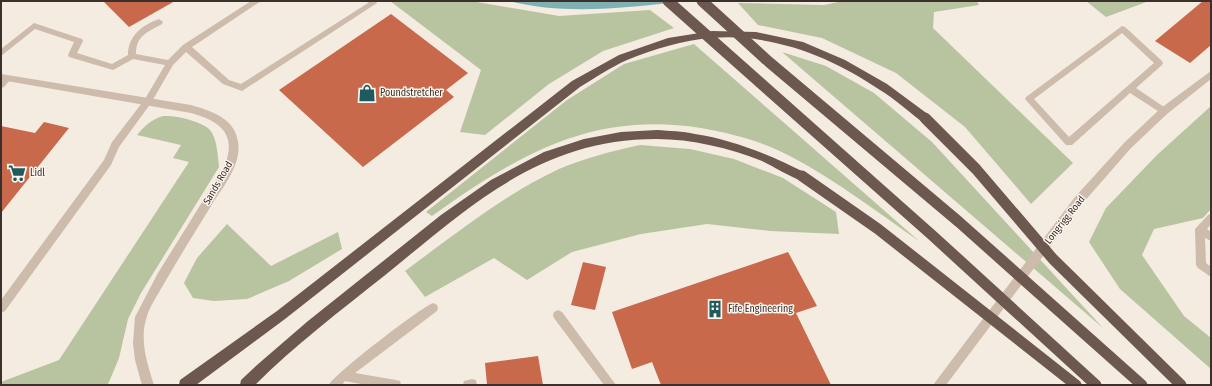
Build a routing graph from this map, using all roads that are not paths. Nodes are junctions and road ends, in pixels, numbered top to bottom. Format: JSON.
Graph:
{"nodes":[{"id":1,"x":257,"y":1,"type":"edge"},
{"id":2,"x":371,"y":1,"type":"edge"},
{"id":3,"x":668,"y":1,"type":"edge"},
{"id":4,"x":702,"y":1,"type":"edge"},
{"id":5,"x":159,"y":22,"type":"dead end"},
{"id":6,"x":186,"y":47,"type":"junction"},
{"id":7,"x":1,"y":53,"type":"edge"},
{"id":8,"x":132,"y":56,"type":"junction"},
{"id":9,"x":170,"y":63,"type":"junction"},
{"id":10,"x":1211,"y":74,"type":"edge"},
{"id":11,"x":3,"y":80,"type":"edge"},
{"id":12,"x":1130,"y":89,"type":"junction"},
{"id":13,"x":148,"y":101,"type":"junction"},
{"id":14,"x":1164,"y":112,"type":"junction"},
{"id":15,"x":1211,"y":218,"type":"edge"},
{"id":16,"x":1200,"y":229,"type":"junction"},
{"id":17,"x":1211,"y":237,"type":"edge"},
{"id":18,"x":1211,"y":273,"type":"edge"},
{"id":19,"x":1,"y":308,"type":"edge"},
{"id":20,"x":433,"y":308,"type":"dead end"},
{"id":21,"x":558,"y":315,"type":"dead end"},
{"id":22,"x":344,"y":376,"type":"junction"},
{"id":23,"x":148,"y":385,"type":"edge"},
{"id":24,"x":185,"y":385,"type":"edge"},
{"id":25,"x":246,"y":385,"type":"edge"},
{"id":26,"x":334,"y":385,"type":"edge"},
{"id":27,"x":396,"y":385,"type":"edge"},
{"id":28,"x":611,"y":385,"type":"edge"},
{"id":29,"x":939,"y":385,"type":"edge"},
{"id":30,"x":1076,"y":385,"type":"edge"},
{"id":31,"x":1096,"y":385,"type":"edge"},
{"id":32,"x":1142,"y":385,"type":"edge"},
{"id":33,"x":1181,"y":385,"type":"edge"}],
"edges":[{"from":1,"to":6,"type":"lane"},
{"from":2,"to":6,"type":"lane"},
{"from":3,"to":31,"type":"highway","bridge":true},
{"from":4,"to":32,"type":"highway","bridge":true},
{"from":5,"to":8,"type":"lane"},
{"from":6,"to":9,"type":"lane"},
{"from":7,"to":8,"type":"lane"},
{"from":8,"to":9,"type":"lane"},
{"from":9,"to":13,"type":"lane"},
{"from":10,"to":14,"type":"street","name":"Longrigg Road"},
{"from":11,"to":13,"type":"street","name":"Sands Road"},
{"from":12,"to":12,"type":"lane"},
{"from":12,"to":14,"type":"lane"},
{"from":13,"to":19,"type":"lane"},
{"from":13,"to":23,"type":"street","name":"Sands Road"},
{"from":14,"to":29,"type":"street","name":"Longrigg Road"},
{"from":15,"to":16,"type":"lane"},
{"from":16,"to":17,"type":"lane"},
{"from":16,"to":18,"type":"lane"},
{"from":20,"to":22,"type":"lane"},
{"from":21,"to":28,"type":"lane"},
{"from":22,"to":26,"type":"lane"},
{"from":22,"to":27,"type":"lane"},
{"from":24,"to":33,"type":"highway","bridge":true},
{"from":25,"to":30,"type":"highway","bridge":true}]}
